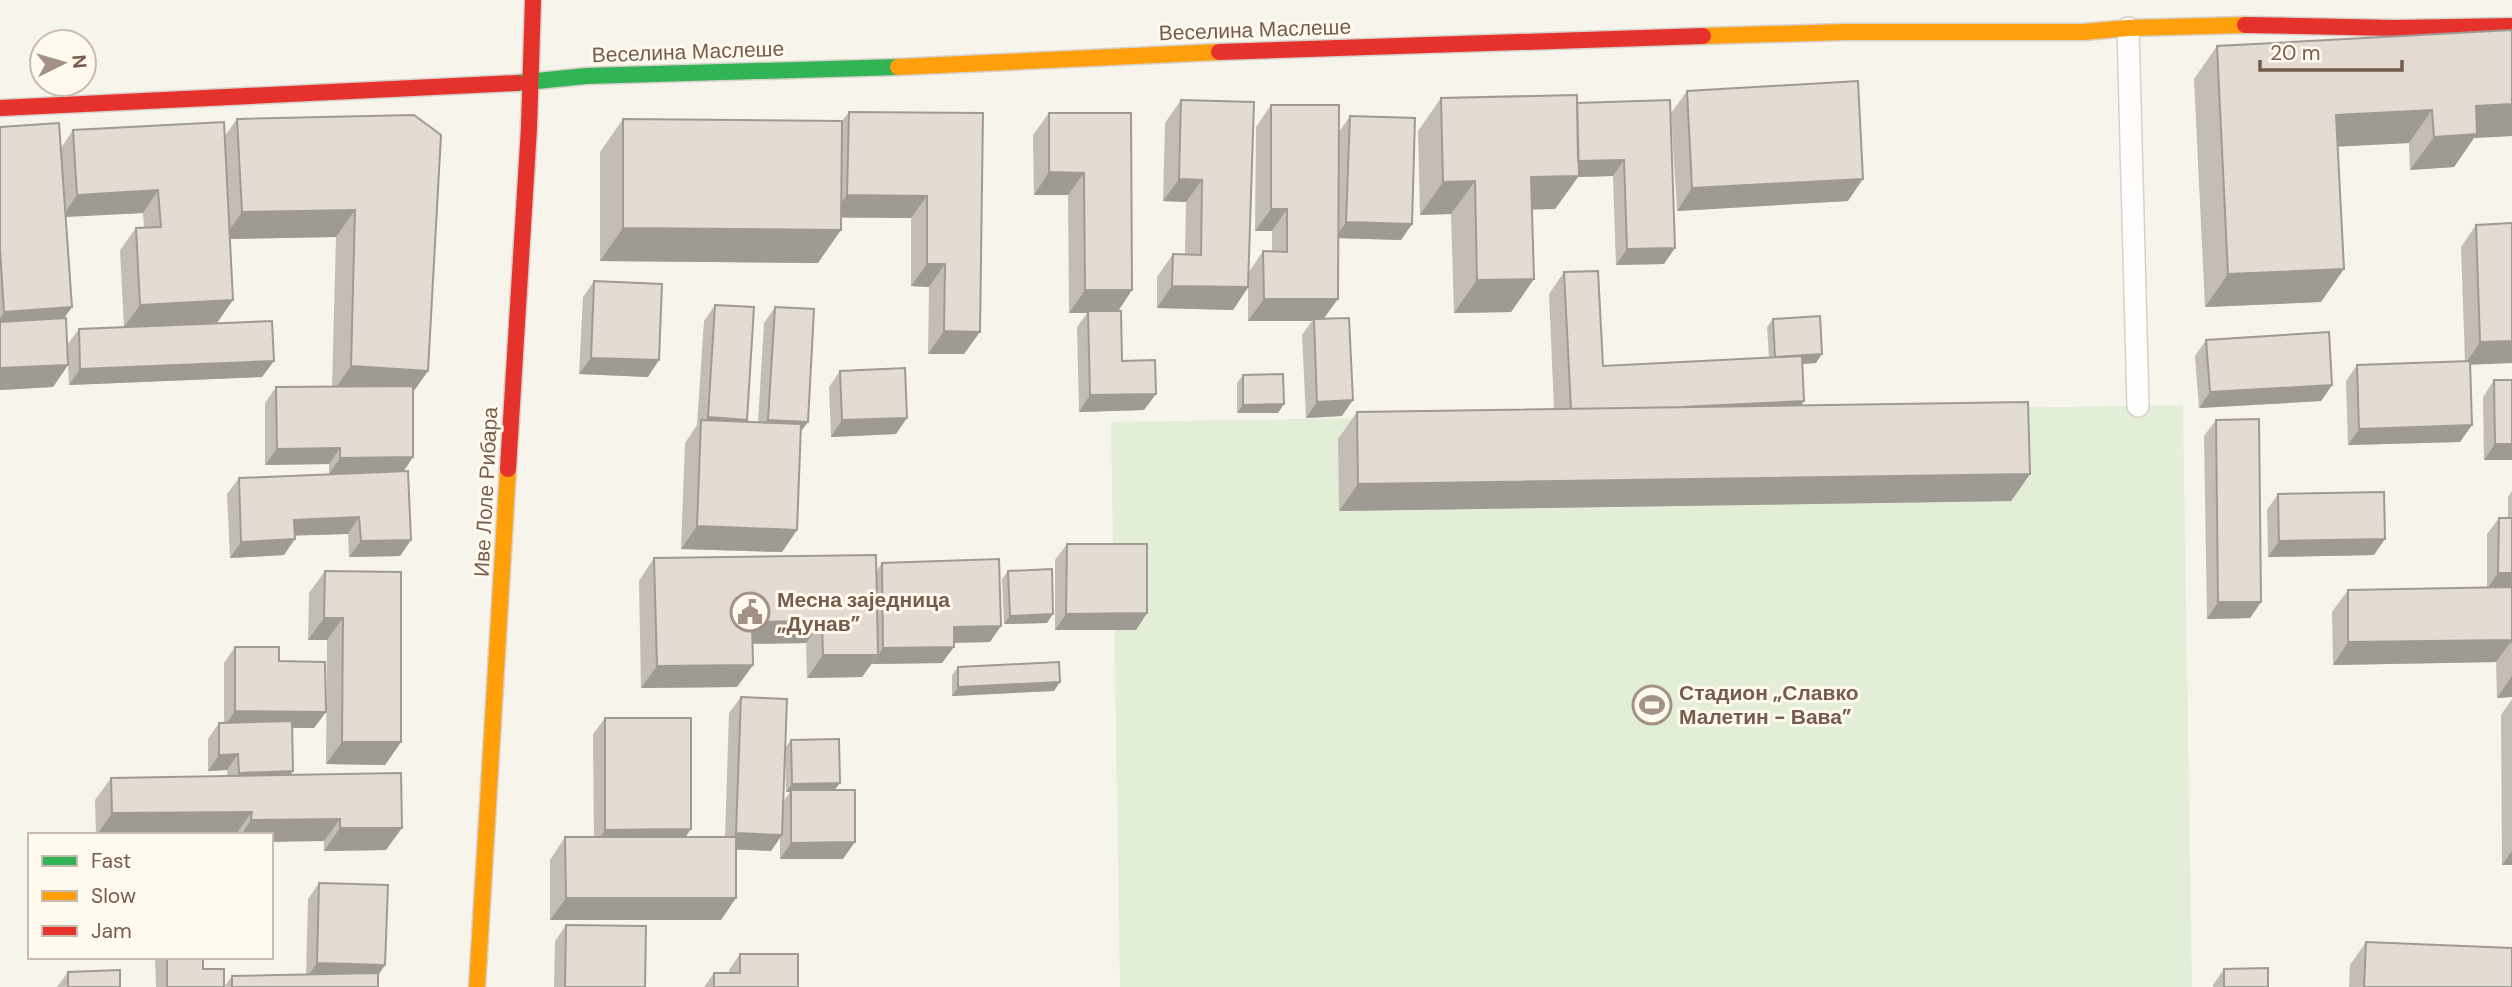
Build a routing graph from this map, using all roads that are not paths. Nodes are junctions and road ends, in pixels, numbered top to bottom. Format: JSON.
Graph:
{"nodes":[{"id":1,"x":533,"y":0,"type":"edge"},
{"id":2,"x":2512,"y":26,"type":"edge"},
{"id":3,"x":2128,"y":28,"type":"junction"},
{"id":4,"x":530,"y":83,"type":"junction"},
{"id":5,"x":0,"y":108,"type":"edge"},
{"id":6,"x":2138,"y":405,"type":"dead end"},
{"id":7,"x":477,"y":987,"type":"edge"}],
"edges":[{"from":1,"to":4,"type":"street","name":"Иве Лоле Рибара"},
{"from":2,"to":3,"type":"street","name":"Веселина Маслеше"},
{"from":3,"to":4,"type":"street","name":"Веселина Маслеше"},
{"from":3,"to":6,"type":"lane"},
{"from":4,"to":5,"type":"street","name":"Веселина Маслеше"},
{"from":4,"to":7,"type":"street","name":"Иве Лоле Рибара"}]}
